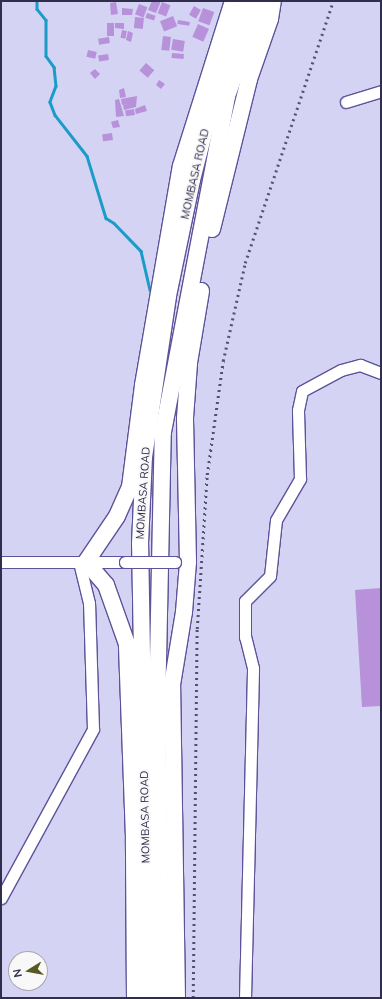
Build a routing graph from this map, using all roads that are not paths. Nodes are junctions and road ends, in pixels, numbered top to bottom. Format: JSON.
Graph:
{"nodes":[{"id":1,"x":234,"y":1,"type":"edge"},
{"id":2,"x":249,"y":1,"type":"edge"},
{"id":3,"x":261,"y":1,"type":"edge"},
{"id":4,"x":273,"y":1,"type":"edge"},
{"id":5,"x":381,"y":91,"type":"edge"},
{"id":6,"x":346,"y":102,"type":"dead end"},
{"id":7,"x":381,"y":373,"type":"edge"},
{"id":8,"x":1,"y":562,"type":"edge"},
{"id":9,"x":83,"y":562,"type":"junction"},
{"id":10,"x":181,"y":562,"type":"junction"},
{"id":11,"x":1,"y":898,"type":"edge"},
{"id":12,"x":136,"y":998,"type":"edge"},
{"id":13,"x":148,"y":998,"type":"edge"},
{"id":14,"x":162,"y":998,"type":"edge"},
{"id":15,"x":177,"y":998,"type":"edge"},
{"id":16,"x":245,"y":998,"type":"edge"}],
"edges":[{"from":1,"to":9,"type":"highway"},
{"from":2,"to":13,"type":"highway","name":"MOMBASA ROAD"},
{"from":3,"to":14,"type":"highway","name":"MOMBASA ROAD"},
{"from":4,"to":10,"type":"highway"},
{"from":5,"to":6,"type":"street"},
{"from":7,"to":16,"type":"street"},
{"from":8,"to":9,"type":"street"},
{"from":9,"to":10,"type":"street","bridge":true},
{"from":9,"to":11,"type":"street"},
{"from":9,"to":12,"type":"highway"},
{"from":10,"to":15,"type":"highway"}]}
